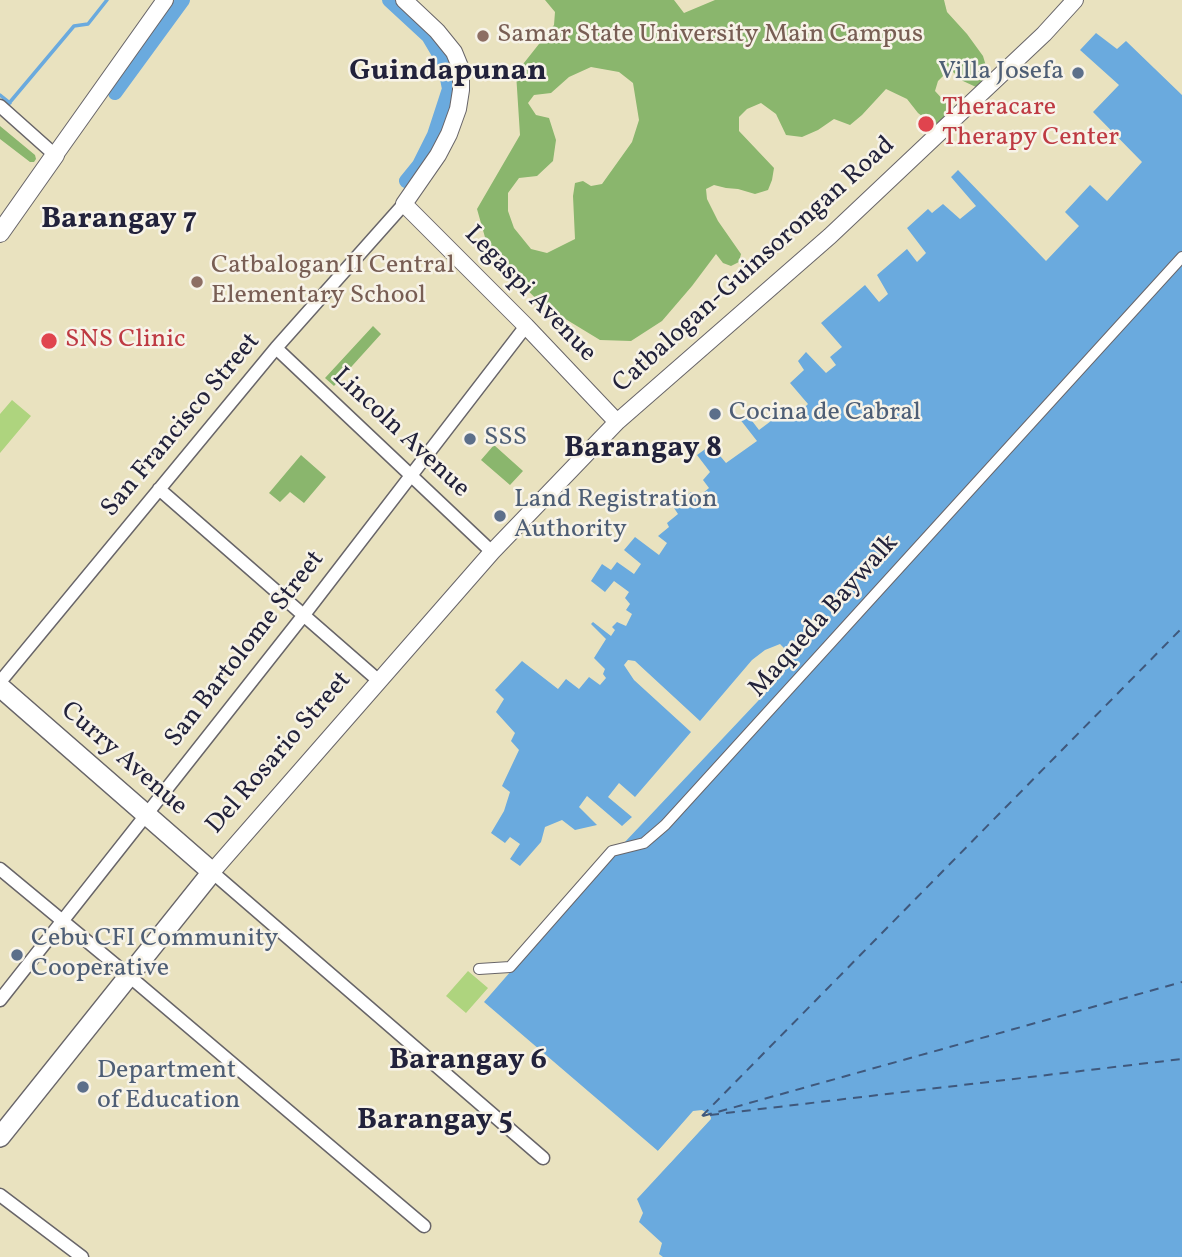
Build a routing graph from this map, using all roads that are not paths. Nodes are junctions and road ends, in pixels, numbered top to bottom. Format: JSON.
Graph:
{"nodes":[{"id":1,"x":165,"y":0,"type":"edge"},
{"id":2,"x":404,"y":0,"type":"edge"},
{"id":3,"x":1075,"y":0,"type":"edge"},
{"id":4,"x":4,"y":110,"type":"edge"},
{"id":5,"x":55,"y":155,"type":"junction"},
{"id":6,"x":404,"y":204,"type":"junction"},
{"id":7,"x":0,"y":233,"type":"edge"},
{"id":8,"x":1182,"y":257,"type":"edge"},
{"id":9,"x":526,"y":326,"type":"junction"},
{"id":10,"x":276,"y":348,"type":"junction"},
{"id":11,"x":617,"y":422,"type":"junction"},
{"id":12,"x":411,"y":475,"type":"junction"},
{"id":13,"x":159,"y":489,"type":"junction"},
{"id":14,"x":492,"y":552,"type":"junction"},
{"id":15,"x":303,"y":615,"type":"junction"},
{"id":16,"x":379,"y":681,"type":"junction"},
{"id":17,"x":0,"y":685,"type":"edge"},
{"id":18,"x":145,"y":814,"type":"junction"},
{"id":19,"x":0,"y":869,"type":"edge"},
{"id":20,"x":212,"y":872,"type":"junction"},
{"id":21,"x":62,"y":921,"type":"junction"},
{"id":22,"x":479,"y":969,"type":"dead end"},
{"id":23,"x":129,"y":976,"type":"junction"},
{"id":24,"x":0,"y":1000,"type":"edge"},
{"id":25,"x":0,"y":1137,"type":"edge"},
{"id":26,"x":542,"y":1158,"type":"dead end"},
{"id":27,"x":0,"y":1195,"type":"edge"},
{"id":28,"x":424,"y":1226,"type":"dead end"},
{"id":29,"x":82,"y":1257,"type":"edge"}],
"edges":[{"from":1,"to":5,"type":"street"},
{"from":2,"to":6,"type":"street"},
{"from":3,"to":11,"type":"street","name":"Catbalogan-Guinsorongan Road"},
{"from":4,"to":5,"type":"street"},
{"from":5,"to":7,"type":"main road"},
{"from":6,"to":9,"type":"street","name":"Legaspi Avenue"},
{"from":6,"to":10,"type":"street","name":"San Francisco Street"},
{"from":8,"to":22,"type":"street","name":"Maqueda Baywalk"},
{"from":9,"to":11,"type":"street","name":"Legaspi Avenue"},
{"from":9,"to":12,"type":"street","name":"San Bartolome Street"},
{"from":10,"to":12,"type":"street","name":"Lincoln Avenue"},
{"from":10,"to":13,"type":"street","name":"San Francisco Street"},
{"from":11,"to":14,"type":"street","name":"Del Rosario Street"},
{"from":12,"to":14,"type":"street","name":"Lincoln Avenue"},
{"from":12,"to":15,"type":"street","name":"San Bartolome Street"},
{"from":13,"to":15,"type":"street"},
{"from":13,"to":17,"type":"street","name":"San Francisco Street"},
{"from":14,"to":16,"type":"street","name":"Del Rosario Street"},
{"from":15,"to":16,"type":"street"},
{"from":15,"to":18,"type":"street","name":"San Bartolome Street"},
{"from":16,"to":20,"type":"street","name":"Del Rosario Street"},
{"from":17,"to":18,"type":"main road","name":"Curry Avenue"},
{"from":18,"to":20,"type":"main road","name":"Curry Avenue"},
{"from":18,"to":21,"type":"street","name":"San Bartolome Street"},
{"from":19,"to":21,"type":"street"},
{"from":20,"to":23,"type":"main road","name":"Del Rosario Street"},
{"from":20,"to":26,"type":"street"},
{"from":21,"to":23,"type":"street"},
{"from":21,"to":24,"type":"street","name":"San Bartolome Street"},
{"from":23,"to":25,"type":"main road","name":"Del Rosario Street"},
{"from":23,"to":28,"type":"street"},
{"from":27,"to":29,"type":"street"}]}
